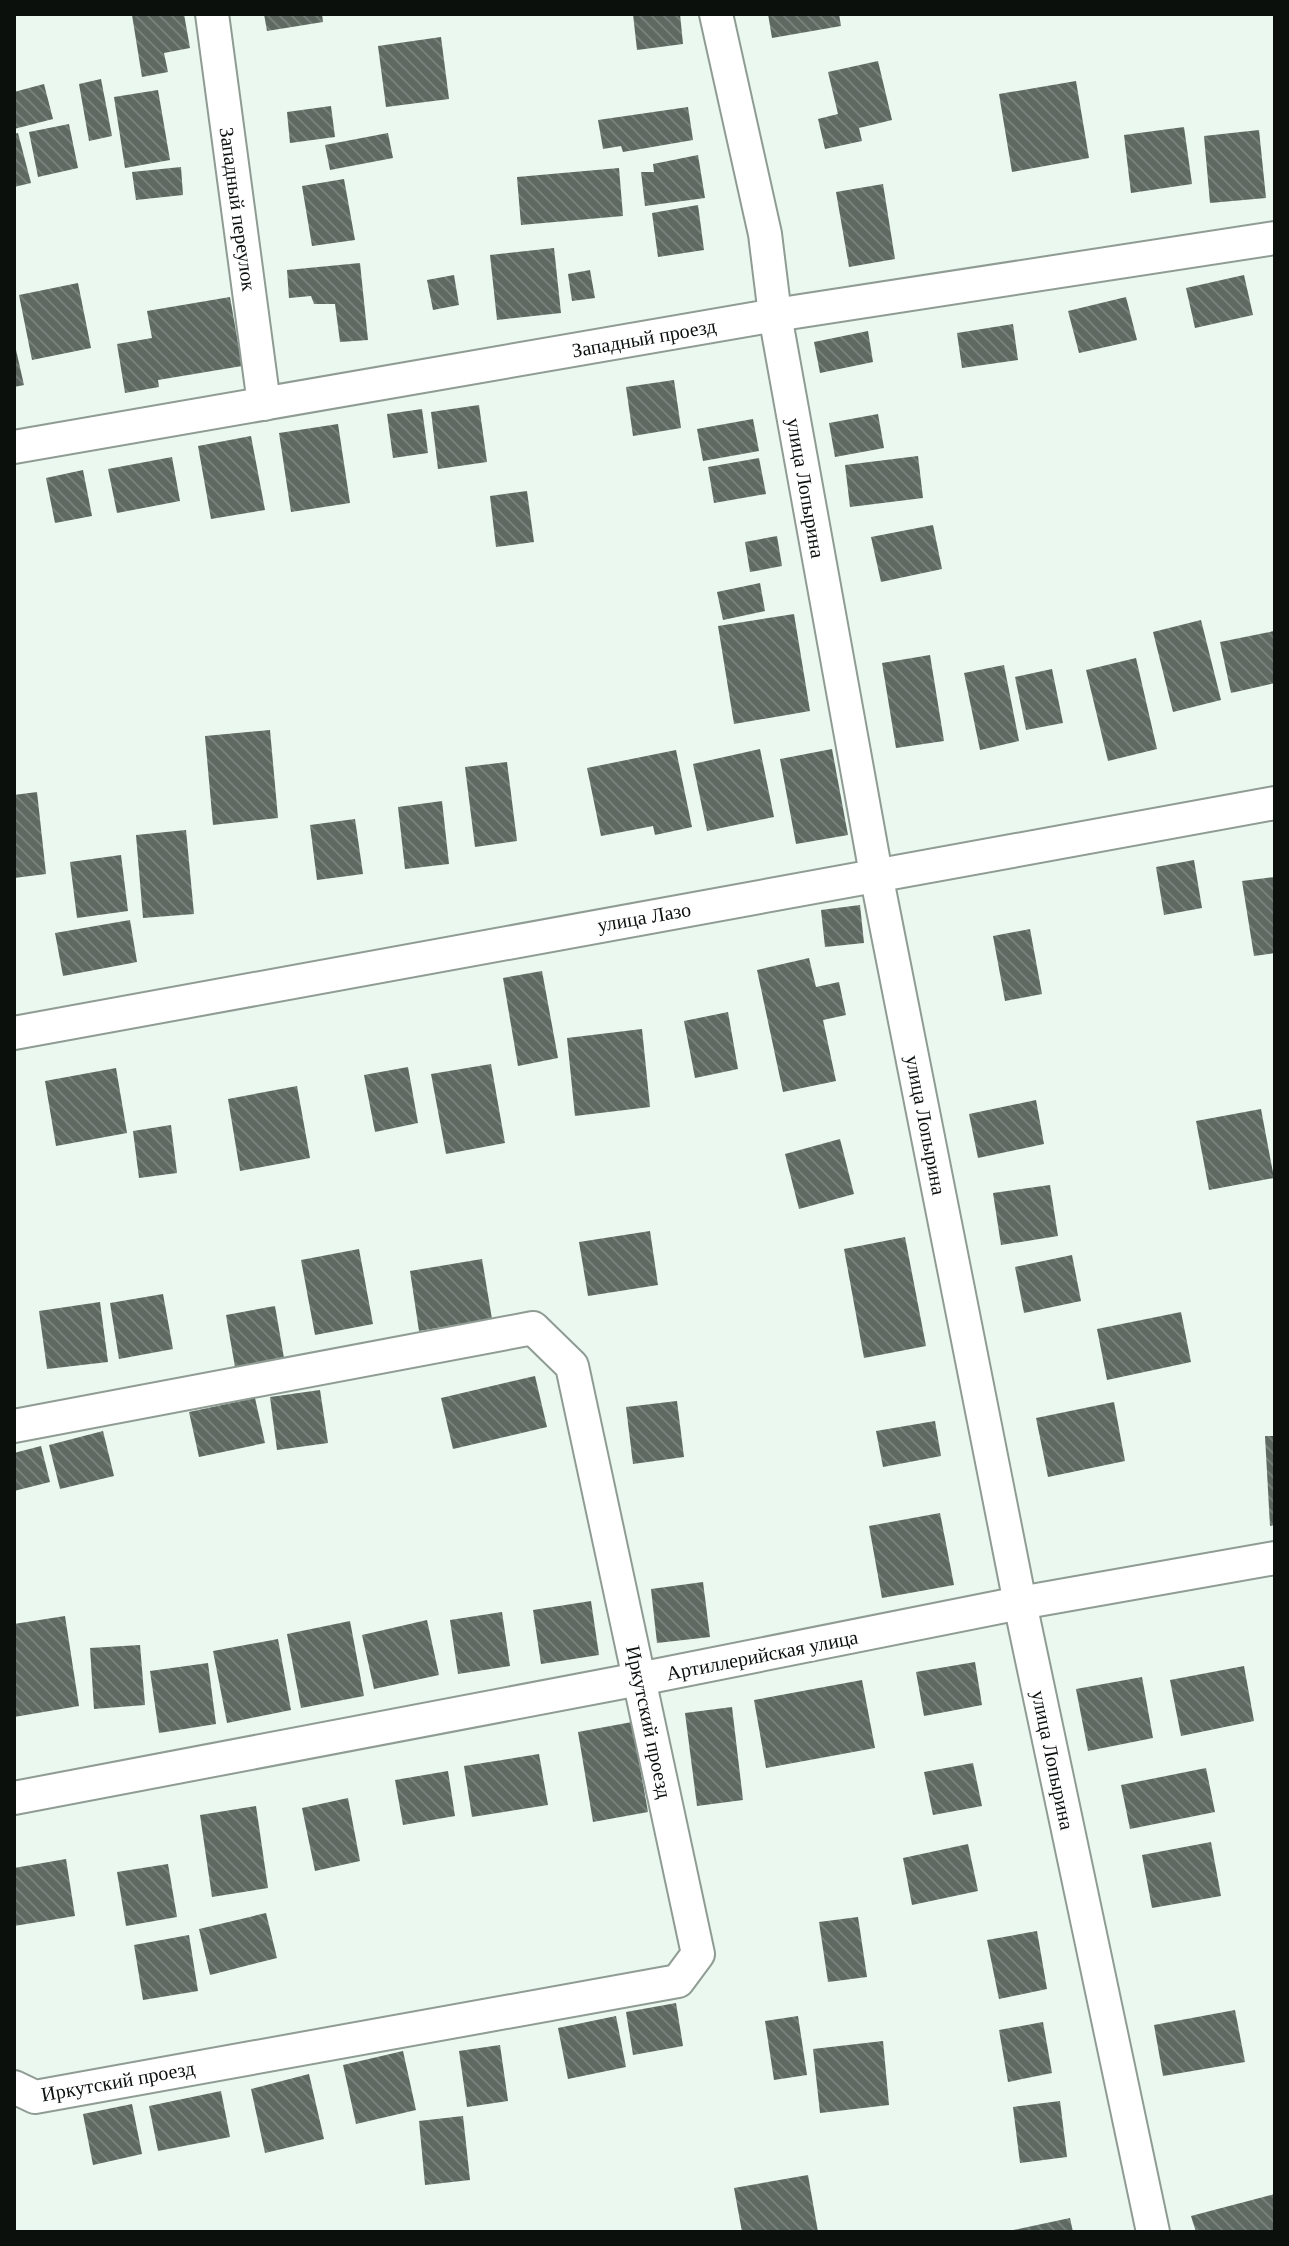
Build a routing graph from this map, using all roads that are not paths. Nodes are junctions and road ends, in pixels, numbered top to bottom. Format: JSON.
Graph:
{"nodes":[{"id":1,"x":212,"y":14,"type":"edge"},
{"id":2,"x":716,"y":14,"type":"edge"},
{"id":3,"x":1275,"y":238,"type":"edge"},
{"id":4,"x":775,"y":315,"type":"junction"},
{"id":5,"x":264,"y":404,"type":"junction"},
{"id":6,"x":14,"y":447,"type":"edge"},
{"id":7,"x":1275,"y":803,"type":"edge"},
{"id":8,"x":876,"y":874,"type":"junction"},
{"id":9,"x":14,"y":1033,"type":"edge"},
{"id":10,"x":14,"y":1426,"type":"edge"},
{"id":11,"x":1275,"y":1558,"type":"edge"},
{"id":12,"x":1020,"y":1603,"type":"junction"},
{"id":13,"x":639,"y":1679,"type":"junction"},
{"id":14,"x":14,"y":1798,"type":"edge"},
{"id":15,"x":14,"y":2087,"type":"edge"},
{"id":16,"x":1153,"y":2232,"type":"edge"}],
"edges":[{"from":1,"to":5,"type":"street","name":"Западный переулок"},
{"from":2,"to":4,"type":"street","name":"улица Лопырина"},
{"from":3,"to":4,"type":"street","name":"Западный проезд"},
{"from":4,"to":5,"type":"street","name":"Западный проезд"},
{"from":4,"to":8,"type":"street","name":"улица Лопырина"},
{"from":5,"to":6,"type":"street","name":"Западный проезд"},
{"from":7,"to":8,"type":"street","name":"улица Лазо"},
{"from":8,"to":9,"type":"street","name":"улица Лазо"},
{"from":8,"to":12,"type":"street","name":"улица Лопырина"},
{"from":10,"to":13,"type":"street","name":"Иркутский проезд"},
{"from":11,"to":12,"type":"street","name":"Артиллерийская улица"},
{"from":12,"to":13,"type":"street","name":"Артиллерийская улица"},
{"from":12,"to":16,"type":"street","name":"улица Лопырина"},
{"from":13,"to":14,"type":"street","name":"Артиллерийская улица"},
{"from":13,"to":15,"type":"street","name":"Иркутский проезд"}]}
